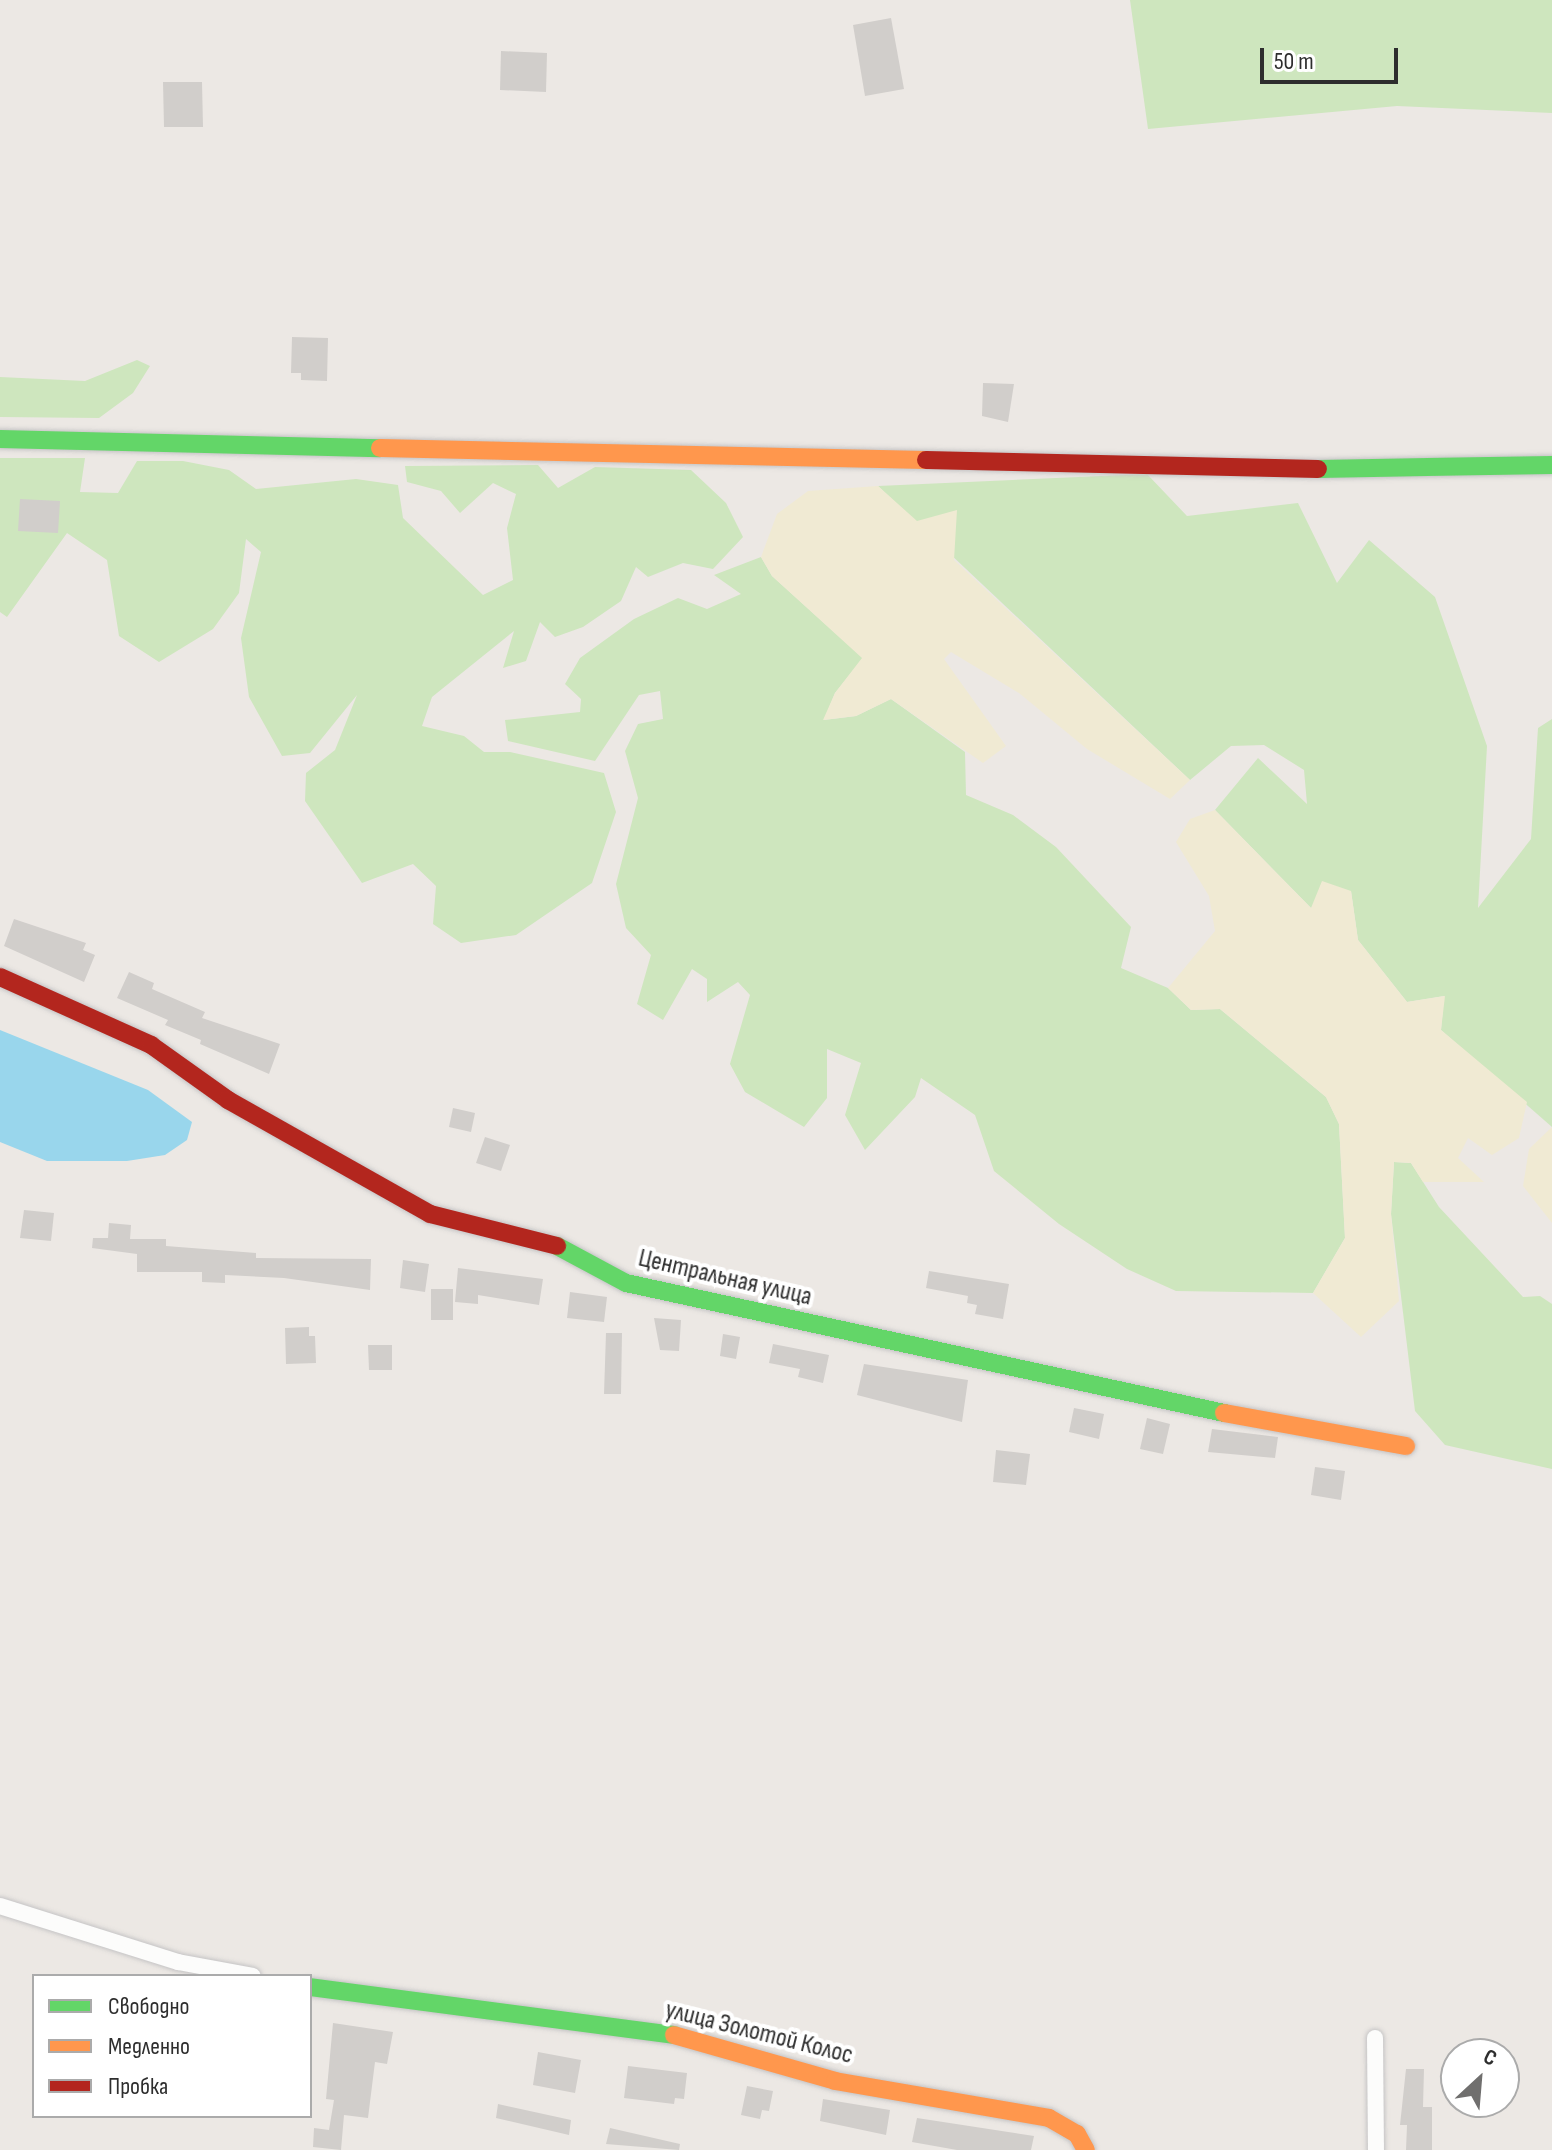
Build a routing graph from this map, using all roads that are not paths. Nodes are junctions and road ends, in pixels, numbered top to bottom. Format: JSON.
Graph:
{"nodes":[{"id":1,"x":0,"y":439,"type":"edge"},
{"id":2,"x":1552,"y":465,"type":"edge"},
{"id":3,"x":0,"y":977,"type":"edge"},
{"id":4,"x":1406,"y":1446,"type":"dead end"},
{"id":5,"x":0,"y":1906,"type":"edge"},
{"id":6,"x":242,"y":1974,"type":"edge"},
{"id":7,"x":312,"y":1987,"type":"edge"},
{"id":8,"x":1375,"y":2038,"type":"dead end"},
{"id":9,"x":1086,"y":2150,"type":"edge"},
{"id":10,"x":1376,"y":2150,"type":"edge"}],
"edges":[{"from":1,"to":2,"type":"street"},
{"from":3,"to":4,"type":"street","name":"Центральная улица"},
{"from":5,"to":6,"type":"street"},
{"from":7,"to":9,"type":"street","name":"улица Золотой Колос"},
{"from":8,"to":10,"type":"street"}]}
